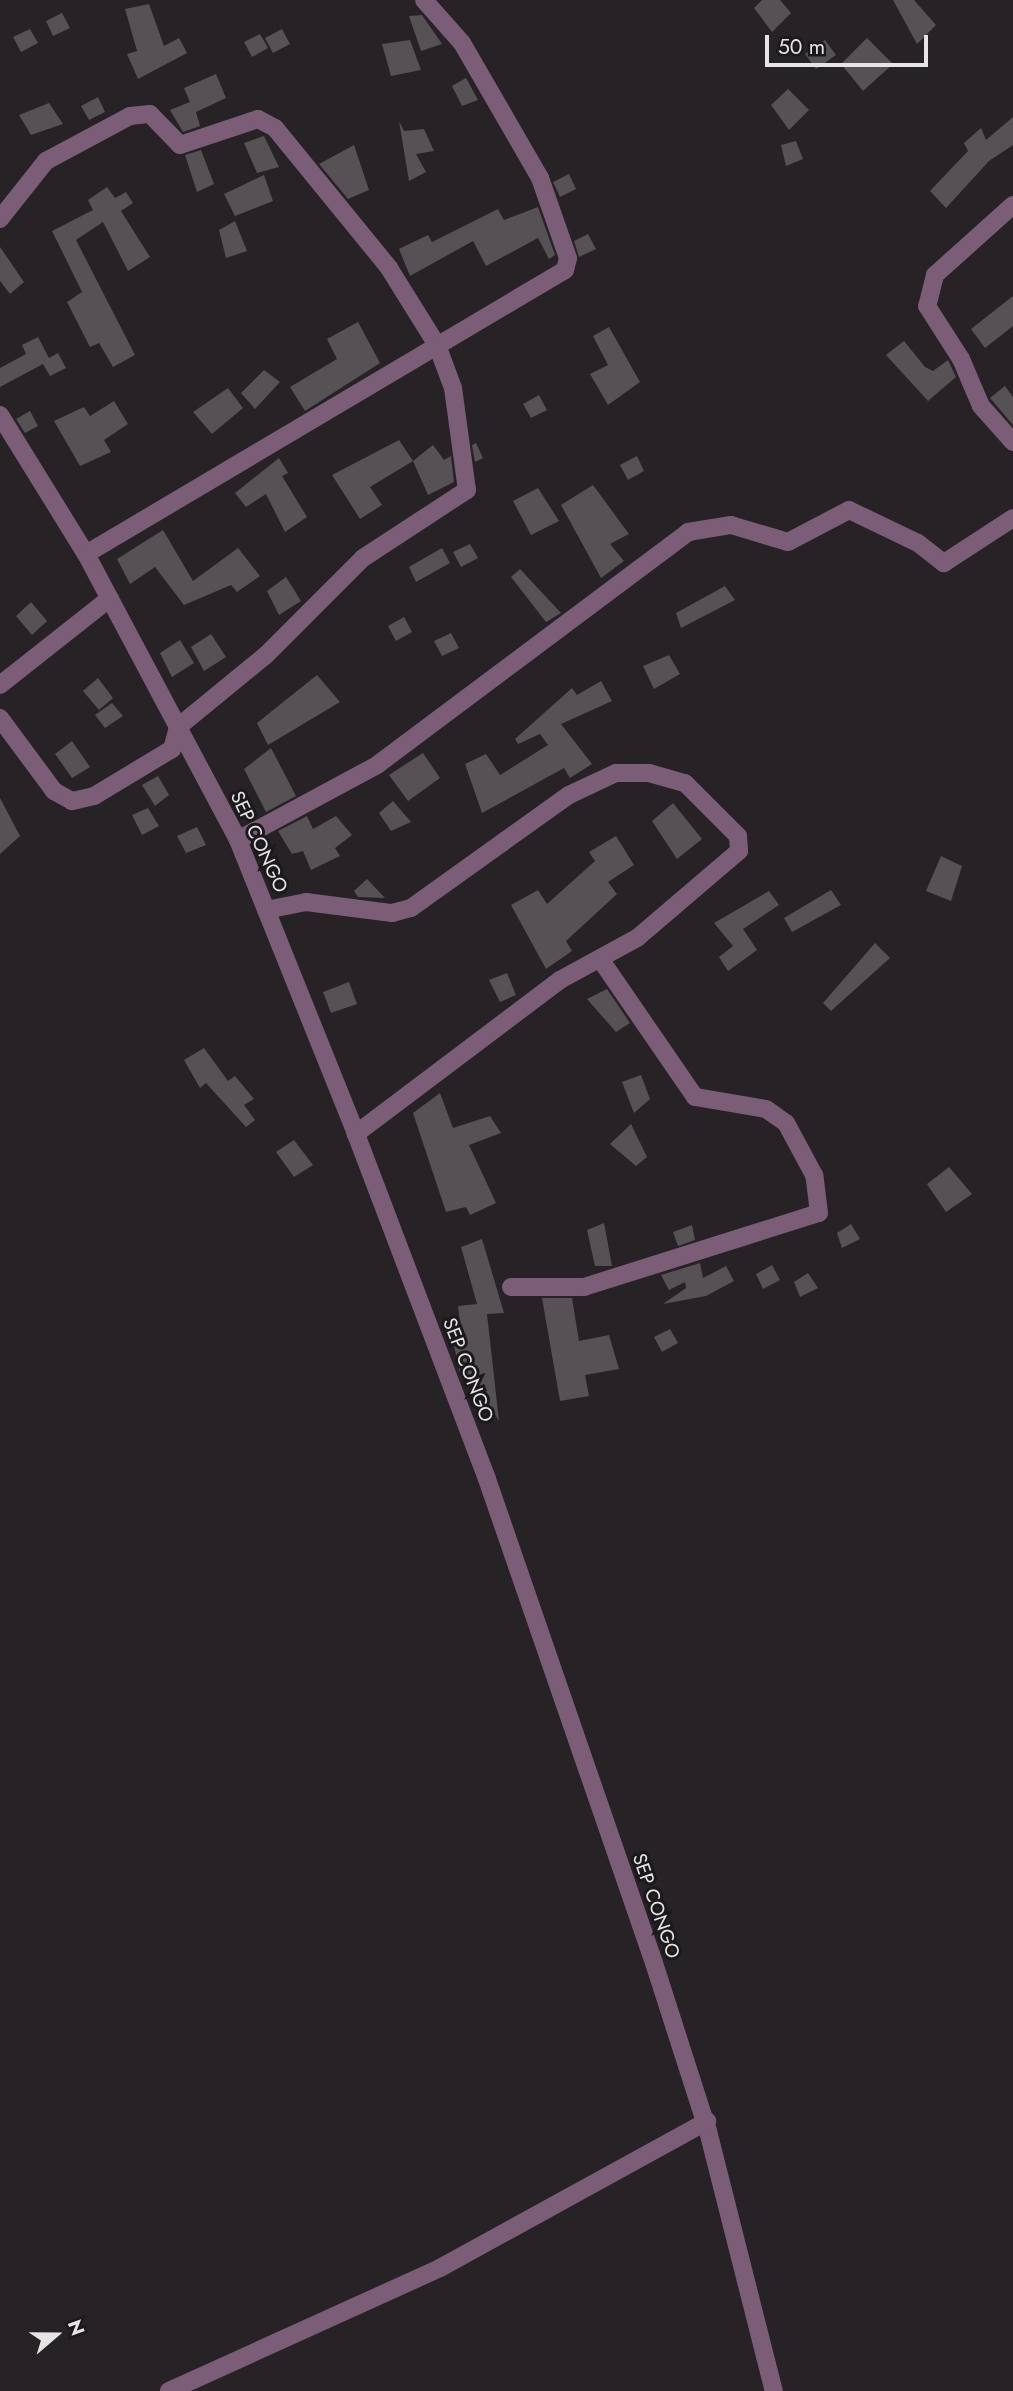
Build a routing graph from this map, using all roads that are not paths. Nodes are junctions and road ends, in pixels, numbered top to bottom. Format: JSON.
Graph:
{"nodes":[{"id":1,"x":424,"y":0,"type":"edge"},
{"id":2,"x":1013,"y":205,"type":"edge"},
{"id":3,"x":0,"y":219,"type":"edge"},
{"id":4,"x":437,"y":345,"type":"junction"},
{"id":5,"x":1,"y":418,"type":"edge"},
{"id":6,"x":1013,"y":442,"type":"edge"},
{"id":7,"x":1013,"y":518,"type":"edge"},
{"id":8,"x":86,"y":554,"type":"junction"},
{"id":9,"x":110,"y":598,"type":"junction"},
{"id":10,"x":0,"y":684,"type":"edge"},
{"id":11,"x":0,"y":718,"type":"edge"},
{"id":12,"x":178,"y":727,"type":"junction"},
{"id":13,"x":238,"y":840,"type":"junction"},
{"id":14,"x":266,"y":910,"type":"junction"},
{"id":15,"x":601,"y":960,"type":"junction"},
{"id":16,"x":356,"y":1134,"type":"junction"},
{"id":17,"x":511,"y":1287,"type":"dead end"},
{"id":18,"x":706,"y":2122,"type":"junction"},
{"id":19,"x":169,"y":2391,"type":"edge"},
{"id":20,"x":774,"y":2391,"type":"edge"}],
"edges":[{"from":1,"to":4,"type":"street"},
{"from":2,"to":6,"type":"street"},
{"from":3,"to":4,"type":"street"},
{"from":4,"to":8,"type":"street"},
{"from":4,"to":12,"type":"street"},
{"from":5,"to":8,"type":"street","name":"SEP CONGO"},
{"from":7,"to":13,"type":"street"},
{"from":8,"to":9,"type":"street","name":"SEP CONGO"},
{"from":9,"to":10,"type":"street"},
{"from":9,"to":12,"type":"street","name":"SEP CONGO"},
{"from":11,"to":12,"type":"street"},
{"from":12,"to":13,"type":"street","name":"SEP CONGO"},
{"from":13,"to":14,"type":"street","name":"SEP CONGO"},
{"from":14,"to":15,"type":"street"},
{"from":14,"to":16,"type":"street","name":"SEP CONGO"},
{"from":15,"to":16,"type":"street"},
{"from":15,"to":17,"type":"street"},
{"from":16,"to":18,"type":"street","name":"SEP CONGO"},
{"from":18,"to":19,"type":"street"},
{"from":18,"to":20,"type":"street","name":"SEP CONGO"}]}
